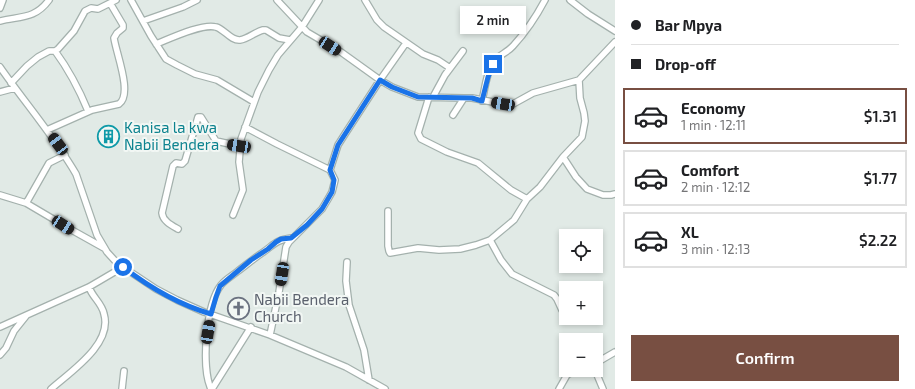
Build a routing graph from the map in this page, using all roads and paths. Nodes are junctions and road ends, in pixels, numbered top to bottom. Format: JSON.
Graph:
{"nodes":[{"id":1,"x":3,"y":0,"type":"edge"},
{"id":2,"x":49,"y":0,"type":"edge"},
{"id":3,"x":116,"y":0,"type":"edge"},
{"id":4,"x":131,"y":0,"type":"edge"},
{"id":5,"x":197,"y":0,"type":"edge"},
{"id":6,"x":278,"y":0,"type":"edge"},
{"id":7,"x":319,"y":0,"type":"edge"},
{"id":8,"x":365,"y":0,"type":"edge"},
{"id":9,"x":545,"y":0,"type":"edge"},
{"id":10,"x":570,"y":0,"type":"edge"},
{"id":11,"x":110,"y":2,"type":"junction"},
{"id":12,"x":0,"y":8,"type":"edge"},
{"id":13,"x":0,"y":21,"type":"edge"},
{"id":14,"x":143,"y":21,"type":"junction"},
{"id":15,"x":302,"y":27,"type":"junction"},
{"id":16,"x":615,"y":31,"type":"edge"},
{"id":17,"x":290,"y":40,"type":"junction"},
{"id":18,"x":615,"y":42,"type":"edge"},
{"id":19,"x":406,"y":43,"type":"junction"},
{"id":20,"x":156,"y":44,"type":"junction"},
{"id":21,"x":463,"y":51,"type":"dead end"},
{"id":22,"x":55,"y":52,"type":"junction"},
{"id":23,"x":0,"y":67,"type":"edge"},
{"id":24,"x":450,"y":68,"type":"junction"},
{"id":25,"x":380,"y":80,"type":"junction"},
{"id":26,"x":579,"y":80,"type":"junction"},
{"id":27,"x":11,"y":83,"type":"junction"},
{"id":28,"x":15,"y":88,"type":"junction"},
{"id":29,"x":0,"y":92,"type":"edge"},
{"id":30,"x":431,"y":97,"type":"junction"},
{"id":31,"x":464,"y":98,"type":"junction"},
{"id":32,"x":482,"y":101,"type":"junction"},
{"id":33,"x":254,"y":102,"type":"junction"},
{"id":34,"x":88,"y":112,"type":"junction"},
{"id":35,"x":453,"y":115,"type":"dead end"},
{"id":36,"x":245,"y":127,"type":"junction"},
{"id":37,"x":47,"y":130,"type":"junction"},
{"id":38,"x":239,"y":146,"type":"junction"},
{"id":39,"x":65,"y":155,"type":"junction"},
{"id":40,"x":563,"y":157,"type":"junction"},
{"id":41,"x":330,"y":170,"type":"junction"},
{"id":42,"x":615,"y":194,"type":"edge"},
{"id":43,"x":0,"y":195,"type":"edge"},
{"id":44,"x":527,"y":199,"type":"junction"},
{"id":45,"x":26,"y":203,"type":"junction"},
{"id":46,"x":388,"y":211,"type":"dead end"},
{"id":47,"x":233,"y":215,"type":"dead end"},
{"id":48,"x":178,"y":229,"type":"dead end"},
{"id":49,"x":291,"y":238,"type":"junction"},
{"id":50,"x":490,"y":240,"type":"junction"},
{"id":51,"x":105,"y":248,"type":"junction"},
{"id":52,"x":347,"y":262,"type":"dead end"},
{"id":53,"x":123,"y":267,"type":"junction"},
{"id":54,"x":89,"y":287,"type":"junction"},
{"id":55,"x":559,"y":303,"type":"edge"},
{"id":56,"x":27,"y":314,"type":"junction"},
{"id":57,"x":211,"y":314,"type":"junction"},
{"id":58,"x":0,"y":327,"type":"edge"},
{"id":59,"x":251,"y":327,"type":"junction"},
{"id":60,"x":270,"y":335,"type":"junction"},
{"id":61,"x":615,"y":352,"type":"edge"},
{"id":62,"x":0,"y":355,"type":"edge"},
{"id":63,"x":603,"y":359,"type":"edge"},
{"id":64,"x":124,"y":371,"type":"dead end"},
{"id":65,"x":566,"y":377,"type":"edge"},
{"id":66,"x":598,"y":377,"type":"edge"},
{"id":67,"x":369,"y":380,"type":"junction"},
{"id":68,"x":51,"y":389,"type":"edge"},
{"id":69,"x":122,"y":389,"type":"edge"},
{"id":70,"x":211,"y":389,"type":"edge"},
{"id":71,"x":385,"y":389,"type":"edge"},
{"id":72,"x":559,"y":389,"type":"edge"},
{"id":73,"x":603,"y":389,"type":"edge"}],
"edges":[{"from":1,"to":12,"type":"street"},
{"from":2,"to":13,"type":"street"},
{"from":3,"to":11,"type":"street"},
{"from":4,"to":14,"type":"street"},
{"from":5,"to":14,"type":"street"},
{"from":6,"to":15,"type":"street"},
{"from":7,"to":15,"type":"street"},
{"from":8,"to":19,"type":"street"},
{"from":9,"to":32,"type":"street"},
{"from":10,"to":16,"type":"street"},
{"from":11,"to":22,"type":"street"},
{"from":11,"to":34,"type":"street"},
{"from":14,"to":20,"type":"street"},
{"from":15,"to":17,"type":"street"},
{"from":15,"to":25,"type":"street"},
{"from":17,"to":20,"type":"street"},
{"from":17,"to":33,"type":"street"},
{"from":18,"to":26,"type":"street"},
{"from":19,"to":24,"type":"street"},
{"from":19,"to":25,"type":"street"},
{"from":20,"to":33,"type":"street"},
{"from":21,"to":24,"type":"street"},
{"from":22,"to":27,"type":"street"},
{"from":22,"to":34,"type":"street"},
{"from":23,"to":27,"type":"street"},
{"from":24,"to":30,"type":"street"},
{"from":25,"to":30,"type":"street"},
{"from":25,"to":41,"type":"street"},
{"from":26,"to":32,"type":"street"},
{"from":26,"to":40,"type":"street"},
{"from":27,"to":28,"type":"street"},
{"from":28,"to":29,"type":"street"},
{"from":28,"to":37,"type":"street"},
{"from":30,"to":31,"type":"street"},
{"from":30,"to":44,"type":"street"},
{"from":31,"to":32,"type":"street"},
{"from":31,"to":35,"type":"street"},
{"from":33,"to":36,"type":"street"},
{"from":34,"to":37,"type":"street"},
{"from":36,"to":38,"type":"street"},
{"from":36,"to":41,"type":"street"},
{"from":37,"to":39,"type":"street"},
{"from":38,"to":47,"type":"street"},
{"from":38,"to":48,"type":"street"},
{"from":39,"to":45,"type":"street"},
{"from":39,"to":51,"type":"street"},
{"from":40,"to":42,"type":"street"},
{"from":40,"to":44,"type":"street"},
{"from":41,"to":49,"type":"street"},
{"from":43,"to":45,"type":"street"},
{"from":44,"to":50,"type":"street"},
{"from":45,"to":51,"type":"street"},
{"from":46,"to":50,"type":"street"},
{"from":49,"to":57,"type":"street"},
{"from":49,"to":60,"type":"street"},
{"from":50,"to":55,"type":"street"},
{"from":51,"to":53,"type":"street"},
{"from":52,"to":67,"type":"street"},
{"from":53,"to":54,"type":"street"},
{"from":53,"to":57,"type":"street"},
{"from":54,"to":56,"type":"street"},
{"from":54,"to":68,"type":"street"},
{"from":56,"to":58,"type":"street"},
{"from":56,"to":62,"type":"street"},
{"from":57,"to":59,"type":"street"},
{"from":57,"to":70,"type":"street"},
{"from":59,"to":60,"type":"street"},
{"from":59,"to":70,"type":"street"},
{"from":60,"to":67,"type":"street"},
{"from":61,"to":63,"type":"street"},
{"from":64,"to":69,"type":"street"},
{"from":65,"to":72,"type":"street"},
{"from":66,"to":73,"type":"street"},
{"from":67,"to":71,"type":"street"}]}
